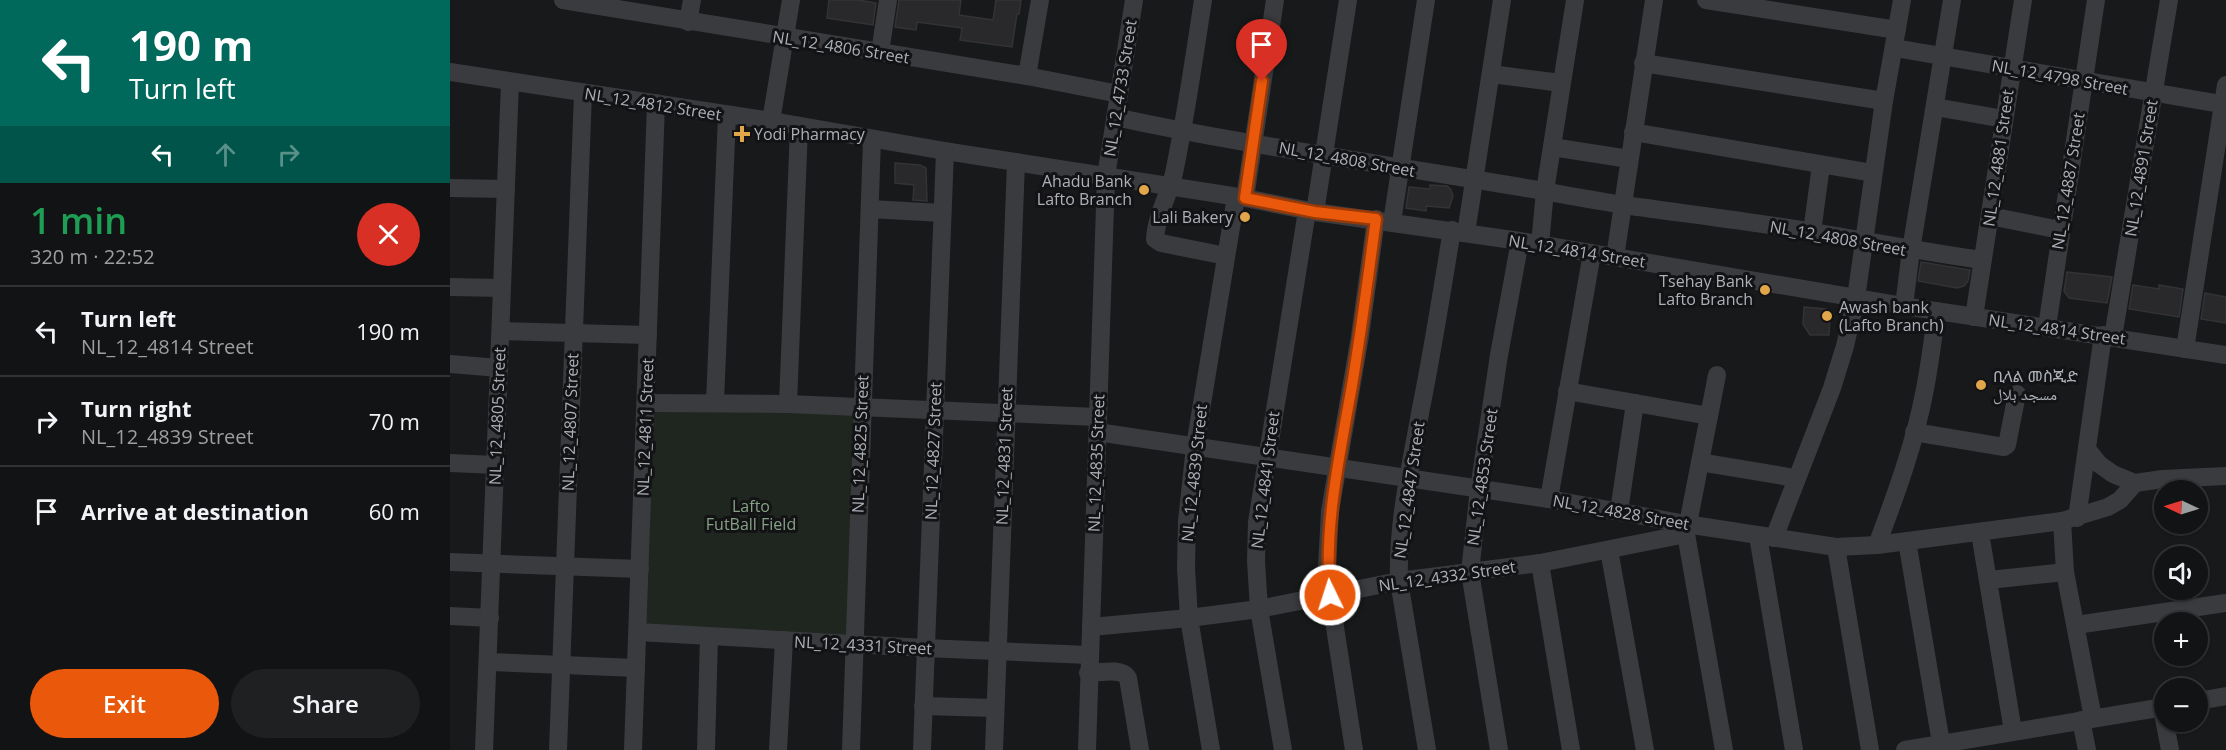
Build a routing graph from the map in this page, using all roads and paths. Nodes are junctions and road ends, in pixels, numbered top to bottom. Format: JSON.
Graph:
{"nodes":[{"id":1,"x":563,"y":0,"type":"edge"},
{"id":2,"x":692,"y":0,"type":"edge"},
{"id":3,"x":791,"y":0,"type":"edge"},
{"id":4,"x":888,"y":0,"type":"edge"},
{"id":5,"x":1040,"y":0,"type":"edge"},
{"id":6,"x":1134,"y":0,"type":"edge"},
{"id":7,"x":1203,"y":0,"type":"edge"},
{"id":8,"x":1275,"y":0,"type":"edge"},
{"id":9,"x":1348,"y":0,"type":"edge"},
{"id":10,"x":1426,"y":0,"type":"edge"},
{"id":11,"x":1502,"y":0,"type":"edge"},
{"id":12,"x":1575,"y":0,"type":"edge"},
{"id":13,"x":1654,"y":0,"type":"edge"},
{"id":14,"x":1706,"y":0,"type":"edge"},
{"id":15,"x":1902,"y":0,"type":"edge"},
{"id":16,"x":1953,"y":0,"type":"edge"},
{"id":17,"x":2022,"y":0,"type":"edge"},
{"id":18,"x":2096,"y":0,"type":"edge"},
{"id":19,"x":2169,"y":0,"type":"edge"},
{"id":20,"x":688,"y":22,"type":"junction"},
{"id":21,"x":784,"y":38,"type":"junction"},
{"id":22,"x":1896,"y":39,"type":"junction"},
{"id":23,"x":880,"y":52,"type":"junction"},
{"id":24,"x":1944,"y":57,"type":"junction"},
{"id":25,"x":1643,"y":63,"type":"junction"},
{"id":26,"x":2012,"y":68,"type":"junction"},
{"id":27,"x":450,"y":72,"type":"edge"},
{"id":28,"x":1491,"y":74,"type":"junction"},
{"id":29,"x":1027,"y":76,"type":"junction"},
{"id":30,"x":2084,"y":81,"type":"junction"},
{"id":31,"x":510,"y":82,"type":"junction"},
{"id":32,"x":1561,"y":83,"type":"junction"},
{"id":33,"x":2226,"y":85,"type":"edge"},
{"id":34,"x":583,"y":93,"type":"junction"},
{"id":35,"x":2153,"y":93,"type":"junction"},
{"id":36,"x":1119,"y":94,"type":"junction"},
{"id":37,"x":1884,"y":100,"type":"junction"},
{"id":38,"x":656,"y":103,"type":"junction"},
{"id":39,"x":2224,"y":105,"type":"edge"},
{"id":40,"x":1935,"y":107,"type":"junction"},
{"id":41,"x":727,"y":115,"type":"junction"},
{"id":42,"x":1115,"y":117,"type":"junction"},
{"id":43,"x":2004,"y":119,"type":"junction"},
{"id":44,"x":771,"y":121,"type":"junction"},
{"id":45,"x":799,"y":127,"type":"junction"},
{"id":46,"x":1182,"y":132,"type":"junction"},
{"id":47,"x":1633,"y":132,"type":"junction"},
{"id":48,"x":872,"y":139,"type":"junction"},
{"id":49,"x":1252,"y":142,"type":"junction"},
{"id":50,"x":1552,"y":147,"type":"junction"},
{"id":51,"x":945,"y":151,"type":"junction"},
{"id":52,"x":1323,"y":157,"type":"junction"},
{"id":53,"x":1629,"y":159,"type":"junction"},
{"id":54,"x":1016,"y":162,"type":"junction"},
{"id":55,"x":1821,"y":165,"type":"junction"},
{"id":56,"x":1400,"y":169,"type":"junction"},
{"id":57,"x":1873,"y":173,"type":"junction"},
{"id":58,"x":1106,"y":176,"type":"junction"},
{"id":59,"x":1474,"y":179,"type":"junction"},
{"id":60,"x":1170,"y":187,"type":"junction"},
{"id":61,"x":450,"y":188,"type":"edge"},
{"id":62,"x":506,"y":189,"type":"junction"},
{"id":63,"x":1545,"y":191,"type":"junction"},
{"id":64,"x":1241,"y":198,"type":"junction"},
{"id":65,"x":1623,"y":204,"type":"junction"},
{"id":66,"x":870,"y":209,"type":"junction"},
{"id":67,"x":1311,"y":211,"type":"junction"},
{"id":68,"x":942,"y":213,"type":"junction"},
{"id":69,"x":1990,"y":216,"type":"junction"},
{"id":70,"x":1384,"y":221,"type":"junction"},
{"id":71,"x":2060,"y":230,"type":"junction"},
{"id":72,"x":1459,"y":232,"type":"junction"},
{"id":73,"x":1812,"y":232,"type":"junction"},
{"id":74,"x":1521,"y":241,"type":"junction"},
{"id":75,"x":1865,"y":242,"type":"junction"},
{"id":76,"x":1540,"y":244,"type":"junction"},
{"id":77,"x":1911,"y":250,"type":"junction"},
{"id":78,"x":1592,"y":252,"type":"junction"},
{"id":79,"x":1226,"y":256,"type":"junction"},
{"id":80,"x":1615,"y":257,"type":"junction"},
{"id":81,"x":1982,"y":260,"type":"junction"},
{"id":82,"x":450,"y":287,"type":"edge"},
{"id":83,"x":502,"y":288,"type":"junction"},
{"id":84,"x":1856,"y":298,"type":"junction"},
{"id":85,"x":1904,"y":306,"type":"junction"},
{"id":86,"x":1937,"y":311,"type":"junction"},
{"id":87,"x":1974,"y":317,"type":"junction"},
{"id":88,"x":2047,"y":327,"type":"junction"},
{"id":89,"x":501,"y":331,"type":"junction"},
{"id":90,"x":574,"y":333,"type":"junction"},
{"id":91,"x":648,"y":335,"type":"junction"},
{"id":92,"x":2108,"y":336,"type":"junction"},
{"id":93,"x":2185,"y":349,"type":"junction"},
{"id":94,"x":2226,"y":355,"type":"edge"},
{"id":95,"x":450,"y":364,"type":"edge"},
{"id":96,"x":499,"y":368,"type":"junction"},
{"id":97,"x":1717,"y":375,"type":"dead end"},
{"id":98,"x":1567,"y":391,"type":"junction"},
{"id":99,"x":2017,"y":394,"type":"dead end"},
{"id":100,"x":715,"y":402,"type":"junction"},
{"id":101,"x":646,"y":403,"type":"junction"},
{"id":102,"x":1635,"y":403,"type":"junction"},
{"id":103,"x":789,"y":404,"type":"junction"},
{"id":104,"x":862,"y":408,"type":"junction"},
{"id":105,"x":934,"y":411,"type":"junction"},
{"id":106,"x":1005,"y":413,"type":"junction"},
{"id":107,"x":1709,"y":416,"type":"junction"},
{"id":108,"x":1097,"y":425,"type":"junction"},
{"id":109,"x":1914,"y":432,"type":"junction"},
{"id":110,"x":1195,"y":446,"type":"junction"},
{"id":111,"x":2087,"y":449,"type":"junction"},
{"id":112,"x":1266,"y":458,"type":"junction"},
{"id":113,"x":1700,"y":462,"type":"junction"},
{"id":114,"x":450,"y":463,"type":"edge"},
{"id":115,"x":496,"y":465,"type":"junction"},
{"id":116,"x":1338,"y":467,"type":"junction"},
{"id":117,"x":2226,"y":476,"type":"edge"},
{"id":118,"x":1408,"y":477,"type":"junction"},
{"id":119,"x":1795,"y":478,"type":"junction"},
{"id":120,"x":2135,"y":483,"type":"junction"},
{"id":121,"x":1479,"y":489,"type":"junction"},
{"id":122,"x":1549,"y":499,"type":"junction"},
{"id":123,"x":1619,"y":511,"type":"junction"},
{"id":124,"x":2070,"y":520,"type":"junction"},
{"id":125,"x":1686,"y":529,"type":"junction"},
{"id":126,"x":1980,"y":532,"type":"junction"},
{"id":127,"x":1766,"y":537,"type":"junction"},
{"id":128,"x":1907,"y":541,"type":"junction"},
{"id":129,"x":1877,"y":545,"type":"junction"},
{"id":130,"x":1836,"y":547,"type":"junction"},
{"id":131,"x":1609,"y":550,"type":"junction"},
{"id":132,"x":450,"y":562,"type":"edge"},
{"id":133,"x":1540,"y":563,"type":"junction"},
{"id":134,"x":491,"y":564,"type":"junction"},
{"id":135,"x":565,"y":567,"type":"junction"},
{"id":136,"x":640,"y":569,"type":"junction"},
{"id":137,"x":1470,"y":572,"type":"junction"},
{"id":138,"x":2066,"y":572,"type":"junction"},
{"id":139,"x":1989,"y":580,"type":"junction"},
{"id":140,"x":1399,"y":581,"type":"junction"},
{"id":141,"x":1330,"y":595,"type":"junction"},
{"id":142,"x":2226,"y":603,"type":"edge"},
{"id":143,"x":1259,"y":609,"type":"junction"},
{"id":144,"x":450,"y":616,"type":"edge"},
{"id":145,"x":490,"y":618,"type":"junction"},
{"id":146,"x":1189,"y":618,"type":"junction"},
{"id":147,"x":2076,"y":625,"type":"junction"},
{"id":148,"x":1091,"y":627,"type":"junction"},
{"id":149,"x":638,"y":632,"type":"junction"},
{"id":150,"x":709,"y":636,"type":"junction"},
{"id":151,"x":784,"y":640,"type":"junction"},
{"id":152,"x":853,"y":644,"type":"junction"},
{"id":153,"x":925,"y":648,"type":"junction"},
{"id":154,"x":997,"y":652,"type":"junction"},
{"id":155,"x":489,"y":662,"type":"junction"},
{"id":156,"x":1088,"y":664,"type":"junction"},
{"id":157,"x":562,"y":665,"type":"junction"},
{"id":158,"x":636,"y":668,"type":"junction"},
{"id":159,"x":2226,"y":696,"type":"edge"},
{"id":160,"x":2208,"y":699,"type":"edge"},
{"id":161,"x":923,"y":706,"type":"junction"},
{"id":162,"x":995,"y":708,"type":"junction"},
{"id":163,"x":2154,"y":709,"type":"edge"},
{"id":164,"x":2087,"y":719,"type":"junction"},
{"id":165,"x":2167,"y":732,"type":"edge"},
{"id":166,"x":2002,"y":738,"type":"edge"},
{"id":167,"x":1941,"y":743,"type":"junction"},
{"id":168,"x":484,"y":750,"type":"edge"},
{"id":169,"x":558,"y":750,"type":"edge"},
{"id":170,"x":633,"y":750,"type":"edge"},
{"id":171,"x":706,"y":750,"type":"edge"},
{"id":172,"x":778,"y":750,"type":"edge"},
{"id":173,"x":851,"y":750,"type":"edge"},
{"id":174,"x":922,"y":750,"type":"edge"},
{"id":175,"x":994,"y":750,"type":"edge"},
{"id":176,"x":1087,"y":750,"type":"edge"},
{"id":177,"x":1140,"y":750,"type":"edge"},
{"id":178,"x":1211,"y":750,"type":"edge"},
{"id":179,"x":1283,"y":750,"type":"edge"},
{"id":180,"x":1354,"y":750,"type":"edge"},
{"id":181,"x":1427,"y":750,"type":"edge"},
{"id":182,"x":1499,"y":750,"type":"edge"},
{"id":183,"x":1571,"y":750,"type":"edge"},
{"id":184,"x":1645,"y":750,"type":"edge"},
{"id":185,"x":1725,"y":750,"type":"edge"},
{"id":186,"x":1794,"y":750,"type":"edge"},
{"id":187,"x":1870,"y":750,"type":"edge"},
{"id":188,"x":1912,"y":750,"type":"edge"},
{"id":189,"x":2087,"y":750,"type":"edge"},
{"id":190,"x":2170,"y":750,"type":"edge"}],
"edges":[{"from":1,"to":20,"type":"street","name":"NL_12_4806 Street"},
{"from":2,"to":20,"type":"street"},
{"from":3,"to":21,"type":"street"},
{"from":4,"to":23,"type":"street"},
{"from":5,"to":29,"type":"street"},
{"from":6,"to":36,"type":"street","name":"NL_12_4733 Street"},
{"from":7,"to":46,"type":"street"},
{"from":8,"to":49,"type":"street","name":"NL_12_4839 Street"},
{"from":9,"to":52,"type":"street","name":"NL_12_4841 Street"},
{"from":10,"to":56,"type":"street"},
{"from":11,"to":28,"type":"street","name":"NL_12_4847 Street"},
{"from":12,"to":32,"type":"street"},
{"from":13,"to":25,"type":"street"},
{"from":14,"to":22,"type":"street","name":"NL_12_4798 Street"},
{"from":15,"to":22,"type":"street"},
{"from":16,"to":24,"type":"street"},
{"from":17,"to":26,"type":"street","name":"NL_12_4881 Street"},
{"from":18,"to":30,"type":"street","name":"NL_12_4887 Street"},
{"from":19,"to":35,"type":"street","name":"NL_12_4891 Street"},
{"from":20,"to":21,"type":"street","name":"NL_12_4806 Street"},
{"from":21,"to":23,"type":"street","name":"NL_12_4806 Street"},
{"from":21,"to":44,"type":"street"},
{"from":22,"to":24,"type":"street","name":"NL_12_4798 Street"},
{"from":22,"to":37,"type":"street"},
{"from":23,"to":29,"type":"street","name":"NL_12_4806 Street"},
{"from":24,"to":26,"type":"street","name":"NL_12_4798 Street"},
{"from":24,"to":40,"type":"street"},
{"from":25,"to":37,"type":"street"},
{"from":25,"to":47,"type":"street"},
{"from":26,"to":30,"type":"street","name":"NL_12_4798 Street"},
{"from":26,"to":43,"type":"street","name":"NL_12_4881 Street"},
{"from":27,"to":31,"type":"street","name":"NL_12_4812 Street"},
{"from":28,"to":32,"type":"street"},
{"from":28,"to":59,"type":"street","name":"NL_12_4847 Street"},
{"from":29,"to":36,"type":"street","name":"NL_12_4806 Street"},
{"from":30,"to":35,"type":"street","name":"NL_12_4798 Street"},
{"from":30,"to":71,"type":"street","name":"NL_12_4887 Street"},
{"from":31,"to":34,"type":"street","name":"NL_12_4812 Street"},
{"from":31,"to":62,"type":"street","name":"NL_12_4805 Street"},
{"from":32,"to":50,"type":"street"},
{"from":33,"to":39,"type":"street"},
{"from":34,"to":38,"type":"street","name":"NL_12_4812 Street"},
{"from":34,"to":90,"type":"street","name":"NL_12_4807 Street"},
{"from":35,"to":39,"type":"street","name":"NL_12_4798 Street"},
{"from":35,"to":92,"type":"street","name":"NL_12_4891 Street"},
{"from":36,"to":42,"type":"street","name":"NL_12_4733 Street"},
{"from":37,"to":57,"type":"street"},
{"from":38,"to":41,"type":"street","name":"NL_12_4812 Street"},
{"from":38,"to":91,"type":"street","name":"NL_12_4811 Street"},
{"from":39,"to":93,"type":"street"},
{"from":40,"to":43,"type":"street"},
{"from":40,"to":77,"type":"street"},
{"from":41,"to":44,"type":"street","name":"NL_12_4812 Street"},
{"from":41,"to":100,"type":"street"},
{"from":42,"to":46,"type":"street","name":"NL_12_4808 Street"},
{"from":42,"to":58,"type":"street","name":"NL_12_4733 Street"},
{"from":43,"to":69,"type":"street","name":"NL_12_4881 Street"},
{"from":44,"to":45,"type":"street","name":"NL_12_4812 Street"},
{"from":45,"to":48,"type":"street","name":"NL_12_4812 Street"},
{"from":45,"to":103,"type":"street"},
{"from":46,"to":49,"type":"street","name":"NL_12_4808 Street"},
{"from":46,"to":60,"type":"street"},
{"from":47,"to":53,"type":"street"},
{"from":47,"to":55,"type":"street"},
{"from":48,"to":51,"type":"street","name":"NL_12_4812 Street"},
{"from":48,"to":66,"type":"street","name":"NL_12_4825 Street"},
{"from":49,"to":52,"type":"street","name":"NL_12_4808 Street"},
{"from":49,"to":64,"type":"street","name":"NL_12_4839 Street"},
{"from":50,"to":53,"type":"street"},
{"from":50,"to":63,"type":"street"},
{"from":51,"to":54,"type":"street","name":"NL_12_4812 Street"},
{"from":51,"to":68,"type":"street","name":"NL_12_4827 Street"},
{"from":52,"to":56,"type":"street","name":"NL_12_4808 Street"},
{"from":52,"to":67,"type":"street","name":"NL_12_4841 Street"},
{"from":53,"to":65,"type":"street"},
{"from":54,"to":58,"type":"street","name":"NL_12_4812 Street"},
{"from":54,"to":106,"type":"street","name":"NL_12_4831 Street"},
{"from":55,"to":57,"type":"street"},
{"from":55,"to":73,"type":"street"},
{"from":56,"to":59,"type":"street","name":"NL_12_4808 Street"},
{"from":56,"to":70,"type":"street"},
{"from":57,"to":75,"type":"street"},
{"from":58,"to":60,"type":"street","name":"NL_12_4814 Street"},
{"from":58,"to":108,"type":"street","name":"NL_12_4835 Street"},
{"from":59,"to":63,"type":"street","name":"NL_12_4808 Street"},
{"from":59,"to":72,"type":"street","name":"NL_12_4847 Street"},
{"from":60,"to":64,"type":"street","name":"NL_12_4814 Street"},
{"from":60,"to":79,"type":"street"},
{"from":61,"to":62,"type":"street"},
{"from":62,"to":83,"type":"street","name":"NL_12_4805 Street"},
{"from":63,"to":65,"type":"street","name":"NL_12_4808 Street"},
{"from":63,"to":76,"type":"street"},
{"from":64,"to":67,"type":"street","name":"NL_12_4814 Street"},
{"from":64,"to":79,"type":"street","name":"NL_12_4839 Street"},
{"from":65,"to":73,"type":"street","name":"NL_12_4808 Street"},
{"from":65,"to":80,"type":"street"},
{"from":66,"to":68,"type":"street"},
{"from":66,"to":104,"type":"street","name":"NL_12_4825 Street"},
{"from":67,"to":70,"type":"street","name":"NL_12_4814 Street"},
{"from":67,"to":112,"type":"street","name":"NL_12_4841 Street"},
{"from":68,"to":105,"type":"street","name":"NL_12_4827 Street"},
{"from":69,"to":71,"type":"street"},
{"from":69,"to":81,"type":"street","name":"NL_12_4881 Street"},
{"from":70,"to":72,"type":"street","name":"NL_12_4814 Street"},
{"from":70,"to":116,"type":"street"},
{"from":71,"to":88,"type":"street","name":"NL_12_4887 Street"},
{"from":72,"to":74,"type":"street","name":"NL_12_4814 Street"},
{"from":72,"to":118,"type":"street","name":"NL_12_4847 Street"},
{"from":73,"to":75,"type":"street","name":"NL_12_4808 Street"},
{"from":74,"to":76,"type":"street","name":"NL_12_4814 Street"},
{"from":74,"to":121,"type":"street","name":"NL_12_4853 Street"},
{"from":75,"to":77,"type":"street","name":"NL_12_4808 Street"},
{"from":75,"to":84,"type":"street"},
{"from":76,"to":78,"type":"street","name":"NL_12_4814 Street"},
{"from":77,"to":81,"type":"street","name":"NL_12_4808 Street"},
{"from":77,"to":85,"type":"street"},
{"from":78,"to":80,"type":"street","name":"NL_12_4814 Street"},
{"from":78,"to":98,"type":"street"},
{"from":79,"to":110,"type":"street","name":"NL_12_4839 Street"},
{"from":80,"to":84,"type":"street","name":"NL_12_4814 Street"},
{"from":81,"to":87,"type":"street","name":"NL_12_4881 Street"},
{"from":82,"to":83,"type":"street"},
{"from":83,"to":89,"type":"street","name":"NL_12_4805 Street"},
{"from":84,"to":85,"type":"street","name":"NL_12_4814 Street"},
{"from":84,"to":119,"type":"street"},
{"from":85,"to":86,"type":"street","name":"NL_12_4814 Street"},
{"from":86,"to":87,"type":"street","name":"NL_12_4814 Street"},
{"from":86,"to":109,"type":"street"},
{"from":87,"to":88,"type":"street","name":"NL_12_4814 Street"},
{"from":88,"to":92,"type":"street","name":"NL_12_4814 Street"},
{"from":89,"to":90,"type":"street"},
{"from":89,"to":96,"type":"street","name":"NL_12_4805 Street"},
{"from":90,"to":91,"type":"street"},
{"from":90,"to":135,"type":"street","name":"NL_12_4807 Street"},
{"from":91,"to":101,"type":"street","name":"NL_12_4811 Street"},
{"from":92,"to":93,"type":"street","name":"NL_12_4814 Street"},
{"from":92,"to":111,"type":"street","name":"NL_12_4891 Street"},
{"from":93,"to":94,"type":"street","name":"NL_12_4814 Street"},
{"from":95,"to":96,"type":"street"},
{"from":96,"to":115,"type":"street","name":"NL_12_4805 Street"},
{"from":97,"to":107,"type":"street"},
{"from":98,"to":102,"type":"street"},
{"from":98,"to":122,"type":"street"},
{"from":99,"to":109,"type":"street"},
{"from":100,"to":101,"type":"street","name":"NL_12_4828 Street"},
{"from":100,"to":103,"type":"street","name":"NL_12_4828 Street"},
{"from":101,"to":136,"type":"street","name":"NL_12_4811 Street"},
{"from":102,"to":107,"type":"street"},
{"from":102,"to":123,"type":"street"},
{"from":103,"to":104,"type":"street","name":"NL_12_4828 Street"},
{"from":104,"to":105,"type":"street","name":"NL_12_4828 Street"},
{"from":104,"to":152,"type":"street","name":"NL_12_4825 Street"},
{"from":105,"to":106,"type":"street","name":"NL_12_4828 Street"},
{"from":105,"to":153,"type":"street","name":"NL_12_4827 Street"},
{"from":106,"to":108,"type":"street","name":"NL_12_4828 Street"},
{"from":106,"to":154,"type":"street","name":"NL_12_4831 Street"},
{"from":107,"to":113,"type":"street"},
{"from":108,"to":110,"type":"street","name":"NL_12_4828 Street"},
{"from":108,"to":148,"type":"street","name":"NL_12_4835 Street"},
{"from":109,"to":129,"type":"street"},
{"from":110,"to":112,"type":"street","name":"NL_12_4828 Street"},
{"from":110,"to":146,"type":"street","name":"NL_12_4839 Street"},
{"from":111,"to":120,"type":"street"},
{"from":111,"to":124,"type":"street","name":"NL_12_4891 Street"},
{"from":112,"to":116,"type":"street","name":"NL_12_4828 Street"},
{"from":112,"to":143,"type":"street","name":"NL_12_4841 Street"},
{"from":113,"to":119,"type":"street"},
{"from":113,"to":125,"type":"street"},
{"from":114,"to":115,"type":"street"},
{"from":115,"to":134,"type":"street","name":"NL_12_4805 Street"},
{"from":116,"to":118,"type":"street","name":"NL_12_4828 Street"},
{"from":116,"to":141,"type":"street"},
{"from":117,"to":120,"type":"street"},
{"from":118,"to":121,"type":"street","name":"NL_12_4828 Street"},
{"from":118,"to":140,"type":"street","name":"NL_12_4847 Street"},
{"from":119,"to":127,"type":"street"},
{"from":120,"to":124,"type":"street","name":"NL_12_4828 Street"},
{"from":121,"to":122,"type":"street","name":"NL_12_4828 Street"},
{"from":121,"to":137,"type":"street","name":"NL_12_4853 Street"},
{"from":122,"to":123,"type":"street","name":"NL_12_4828 Street"},
{"from":123,"to":125,"type":"street","name":"NL_12_4828 Street"},
{"from":124,"to":126,"type":"street","name":"NL_12_4828 Street"},
{"from":124,"to":138,"type":"street","name":"NL_12_4891 Street"},
{"from":125,"to":127,"type":"street","name":"NL_12_4828 Street"},
{"from":125,"to":131,"type":"street","name":"NL_12_4332 Street"},
{"from":125,"to":185,"type":"street"},
{"from":126,"to":128,"type":"street","name":"NL_12_4828 Street"},
{"from":126,"to":139,"type":"street"},
{"from":127,"to":130,"type":"street","name":"NL_12_4828 Street"},
{"from":127,"to":186,"type":"street"},
{"from":128,"to":129,"type":"street","name":"NL_12_4828 Street"},
{"from":128,"to":167,"type":"street"},
{"from":129,"to":130,"type":"street","name":"NL_12_4828 Street"},
{"from":130,"to":187,"type":"street"},
{"from":131,"to":133,"type":"street","name":"NL_12_4332 Street"},
{"from":131,"to":184,"type":"street"},
{"from":132,"to":134,"type":"street"},
{"from":133,"to":137,"type":"street","name":"NL_12_4332 Street"},
{"from":133,"to":183,"type":"street"},
{"from":134,"to":135,"type":"street"},
{"from":134,"to":145,"type":"street","name":"NL_12_4805 Street"},
{"from":135,"to":136,"type":"street"},
{"from":135,"to":157,"type":"street","name":"NL_12_4807 Street"},
{"from":136,"to":149,"type":"street","name":"NL_12_4811 Street"},
{"from":137,"to":140,"type":"street","name":"NL_12_4332 Street"},
{"from":137,"to":182,"type":"street","name":"NL_12_4853 Street"},
{"from":138,"to":139,"type":"street"},
{"from":138,"to":147,"type":"street","name":"NL_12_4891 Street"},
{"from":139,"to":166,"type":"street"},
{"from":140,"to":141,"type":"street","name":"NL_12_4332 Street"},
{"from":140,"to":181,"type":"street","name":"NL_12_4847 Street"},
{"from":141,"to":143,"type":"street","name":"NL_12_4332 Street"},
{"from":141,"to":180,"type":"street"},
{"from":142,"to":147,"type":"street"},
{"from":143,"to":146,"type":"street","name":"NL_12_4332 Street"},
{"from":143,"to":179,"type":"street","name":"NL_12_4841 Street"},
{"from":144,"to":145,"type":"street"},
{"from":145,"to":155,"type":"street","name":"NL_12_4805 Street"},
{"from":146,"to":148,"type":"street","name":"NL_12_4332 Street"},
{"from":146,"to":178,"type":"street","name":"NL_12_4839 Street"},
{"from":147,"to":164,"type":"street","name":"NL_12_4891 Street"},
{"from":148,"to":156,"type":"street","name":"NL_12_4835 Street"},
{"from":149,"to":150,"type":"street","name":"NL_12_4331 Street"},
{"from":149,"to":158,"type":"street","name":"NL_12_4811 Street"},
{"from":150,"to":151,"type":"street","name":"NL_12_4331 Street"},
{"from":150,"to":171,"type":"street"},
{"from":151,"to":152,"type":"street","name":"NL_12_4331 Street"},
{"from":151,"to":172,"type":"street"},
{"from":152,"to":153,"type":"street","name":"NL_12_4331 Street"},
{"from":152,"to":173,"type":"street","name":"NL_12_4825 Street"},
{"from":153,"to":154,"type":"street","name":"NL_12_4331 Street"},
{"from":153,"to":161,"type":"street","name":"NL_12_4827 Street"},
{"from":154,"to":156,"type":"street","name":"NL_12_4331 Street"},
{"from":154,"to":162,"type":"street","name":"NL_12_4831 Street"},
{"from":155,"to":157,"type":"street"},
{"from":155,"to":168,"type":"street","name":"NL_12_4805 Street"},
{"from":156,"to":176,"type":"street","name":"NL_12_4835 Street"},
{"from":156,"to":177,"type":"street","name":"NL_12_4331 Street"},
{"from":157,"to":158,"type":"street"},
{"from":157,"to":169,"type":"street","name":"NL_12_4807 Street"},
{"from":158,"to":170,"type":"street","name":"NL_12_4811 Street"},
{"from":159,"to":160,"type":"street"},
{"from":161,"to":162,"type":"street"},
{"from":161,"to":174,"type":"street","name":"NL_12_4827 Street"},
{"from":162,"to":175,"type":"street","name":"NL_12_4831 Street"},
{"from":163,"to":164,"type":"street"},
{"from":164,"to":166,"type":"street"},
{"from":164,"to":189,"type":"street","name":"NL_12_4891 Street"},
{"from":165,"to":190,"type":"street"},
{"from":166,"to":167,"type":"street"},
{"from":167,"to":188,"type":"street"}]}
